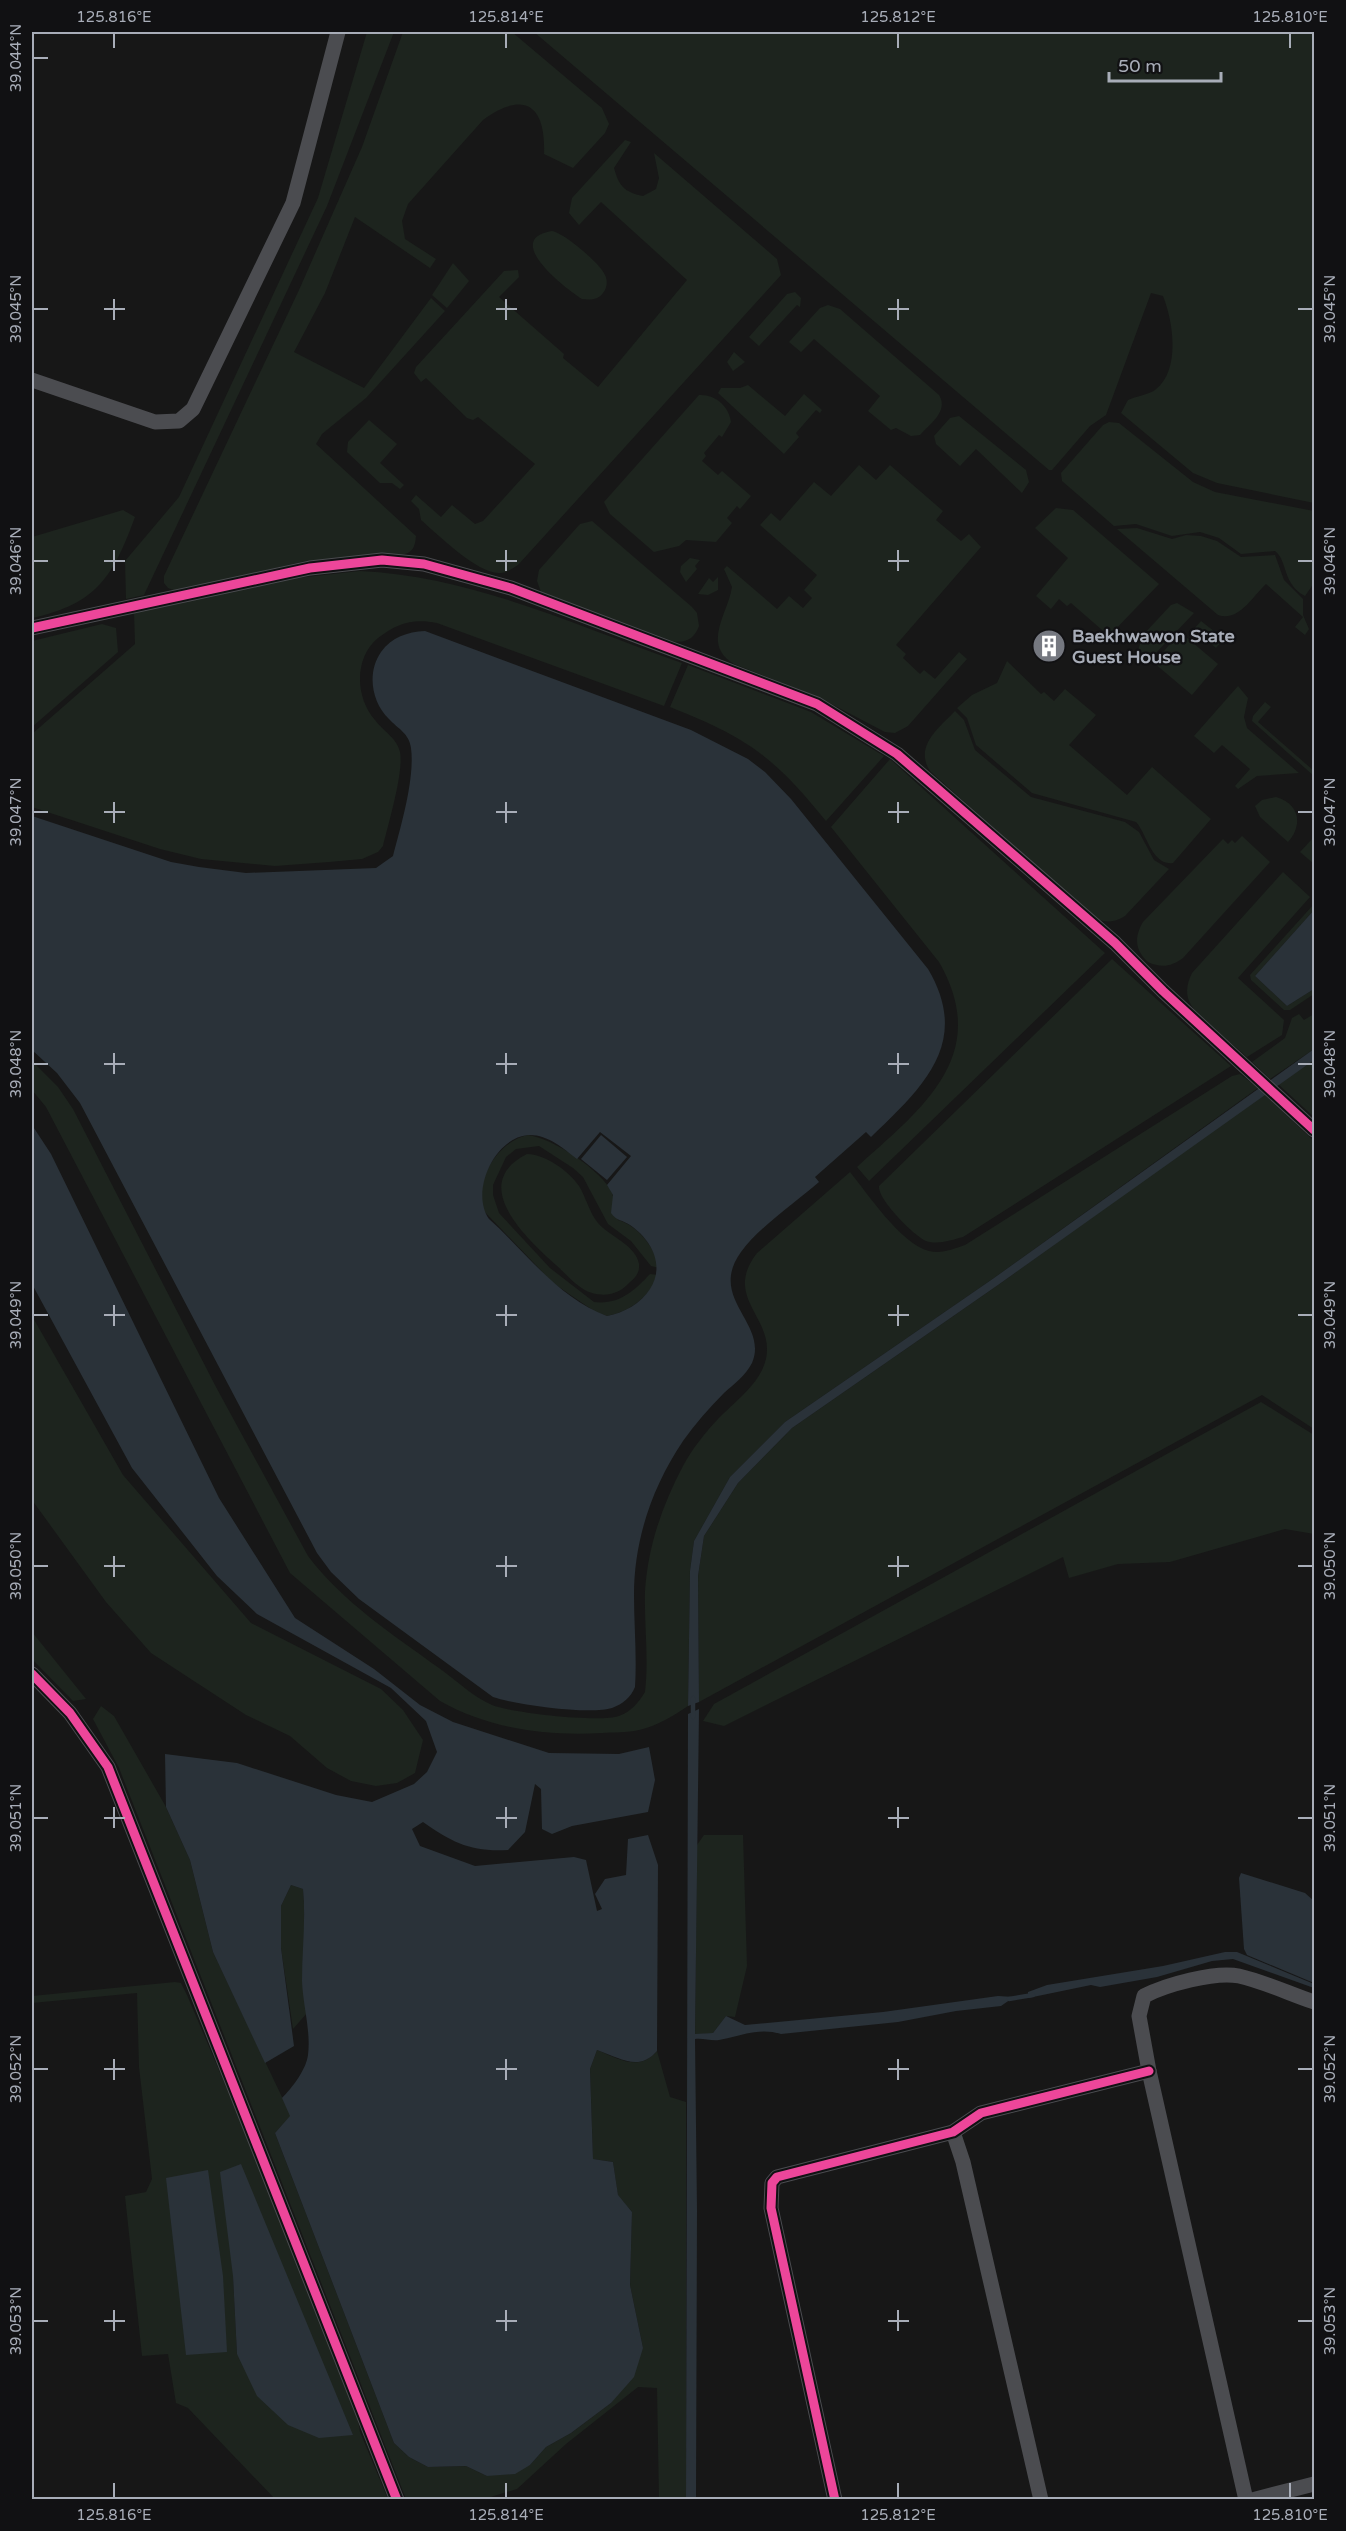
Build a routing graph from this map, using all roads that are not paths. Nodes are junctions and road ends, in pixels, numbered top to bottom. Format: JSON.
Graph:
{"nodes":[{"id":1,"x":338,"y":32,"type":"edge"},
{"id":2,"x":32,"y":380,"type":"edge"},
{"id":3,"x":32,"y":628,"type":"edge"},
{"id":4,"x":1314,"y":1130,"type":"edge"},
{"id":5,"x":32,"y":1674,"type":"edge"},
{"id":6,"x":1314,"y":2002,"type":"edge"},
{"id":7,"x":1149,"y":2071,"type":"junction"},
{"id":8,"x":953,"y":2132,"type":"junction"},
{"id":9,"x":1314,"y":2484,"type":"edge"},
{"id":10,"x":397,"y":2499,"type":"edge"},
{"id":11,"x":835,"y":2499,"type":"edge"},
{"id":12,"x":1041,"y":2499,"type":"edge"},
{"id":13,"x":1246,"y":2499,"type":"edge"},
{"id":14,"x":1252,"y":2499,"type":"edge"}],
"edges":[{"from":1,"to":2,"type":"street"},
{"from":3,"to":4,"type":"street"},
{"from":5,"to":10,"type":"street"},
{"from":6,"to":7,"type":"street"},
{"from":7,"to":8,"type":"street"},
{"from":7,"to":13,"type":"street"},
{"from":8,"to":11,"type":"street"},
{"from":8,"to":12,"type":"street"},
{"from":9,"to":14,"type":"street"}]}
